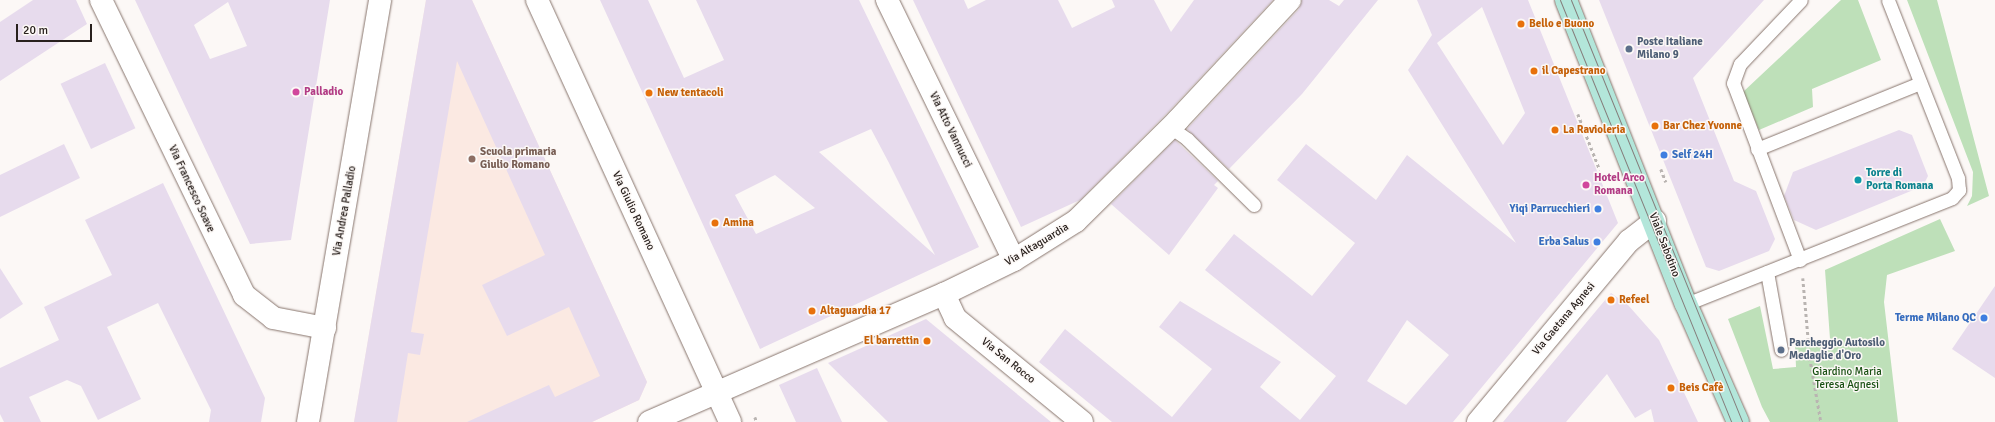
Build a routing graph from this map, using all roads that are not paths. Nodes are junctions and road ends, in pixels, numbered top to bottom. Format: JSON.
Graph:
{"nodes":[{"id":1,"x":102,"y":0,"type":"edge"},
{"id":2,"x":380,"y":0,"type":"edge"},
{"id":3,"x":537,"y":0,"type":"edge"},
{"id":4,"x":887,"y":0,"type":"edge"},
{"id":5,"x":1290,"y":0,"type":"edge"},
{"id":6,"x":1566,"y":0,"type":"edge"},
{"id":7,"x":1801,"y":0,"type":"edge"},
{"id":8,"x":1888,"y":0,"type":"edge"},
{"id":9,"x":1920,"y":83,"type":"junction"},
{"id":10,"x":1170,"y":127,"type":"junction"},
{"id":11,"x":1757,"y":149,"type":"junction"},
{"id":12,"x":1254,"y":205,"type":"dead end"},
{"id":13,"x":1655,"y":221,"type":"junction"},
{"id":14,"x":1014,"y":260,"type":"junction"},
{"id":15,"x":1800,"y":260,"type":"junction"},
{"id":16,"x":1767,"y":272,"type":"junction"},
{"id":17,"x":944,"y":294,"type":"junction"},
{"id":18,"x":1686,"y":304,"type":"junction"},
{"id":19,"x":325,"y":328,"type":"junction"},
{"id":20,"x":1781,"y":350,"type":"dead end"},
{"id":21,"x":716,"y":392,"type":"junction"},
{"id":22,"x":308,"y":422,"type":"edge"},
{"id":23,"x":649,"y":422,"type":"edge"},
{"id":24,"x":730,"y":422,"type":"edge"},
{"id":25,"x":1082,"y":422,"type":"edge"},
{"id":26,"x":1478,"y":422,"type":"edge"},
{"id":27,"x":1738,"y":422,"type":"edge"}],
"edges":[{"from":1,"to":19,"type":"street","name":"Via Francesco Soave"},
{"from":2,"to":19,"type":"street","name":"Via Andrea Palladio"},
{"from":3,"to":21,"type":"street","name":"Via Giulio Romano"},
{"from":4,"to":14,"type":"street","name":"Via Atto Vannucci"},
{"from":5,"to":10,"type":"street","name":"Via Altaguardia"},
{"from":6,"to":13,"type":"street","name":"Viale Sabotino"},
{"from":7,"to":11,"type":"lane"},
{"from":8,"to":9,"type":"lane"},
{"from":9,"to":11,"type":"lane"},
{"from":9,"to":15,"type":"lane"},
{"from":10,"to":12,"type":"lane"},
{"from":10,"to":14,"type":"street","name":"Via Altaguardia"},
{"from":11,"to":15,"type":"lane"},
{"from":13,"to":18,"type":"street","name":"Viale Sabotino"},
{"from":13,"to":26,"type":"street","name":"Via Gaetana Agnesi"},
{"from":14,"to":17,"type":"street","name":"Via Altaguardia"},
{"from":15,"to":16,"type":"lane"},
{"from":16,"to":18,"type":"lane"},
{"from":16,"to":20,"type":"lane"},
{"from":17,"to":21,"type":"street","name":"Via Altaguardia"},
{"from":17,"to":25,"type":"street","name":"Via San Rocco"},
{"from":18,"to":27,"type":"street","name":"Viale Sabotino"},
{"from":19,"to":22,"type":"street","name":"Via Andrea Palladio"},
{"from":21,"to":23,"type":"street","name":"Via Altaguardia"},
{"from":21,"to":24,"type":"street","name":"Via Giulio Romano"}]}
